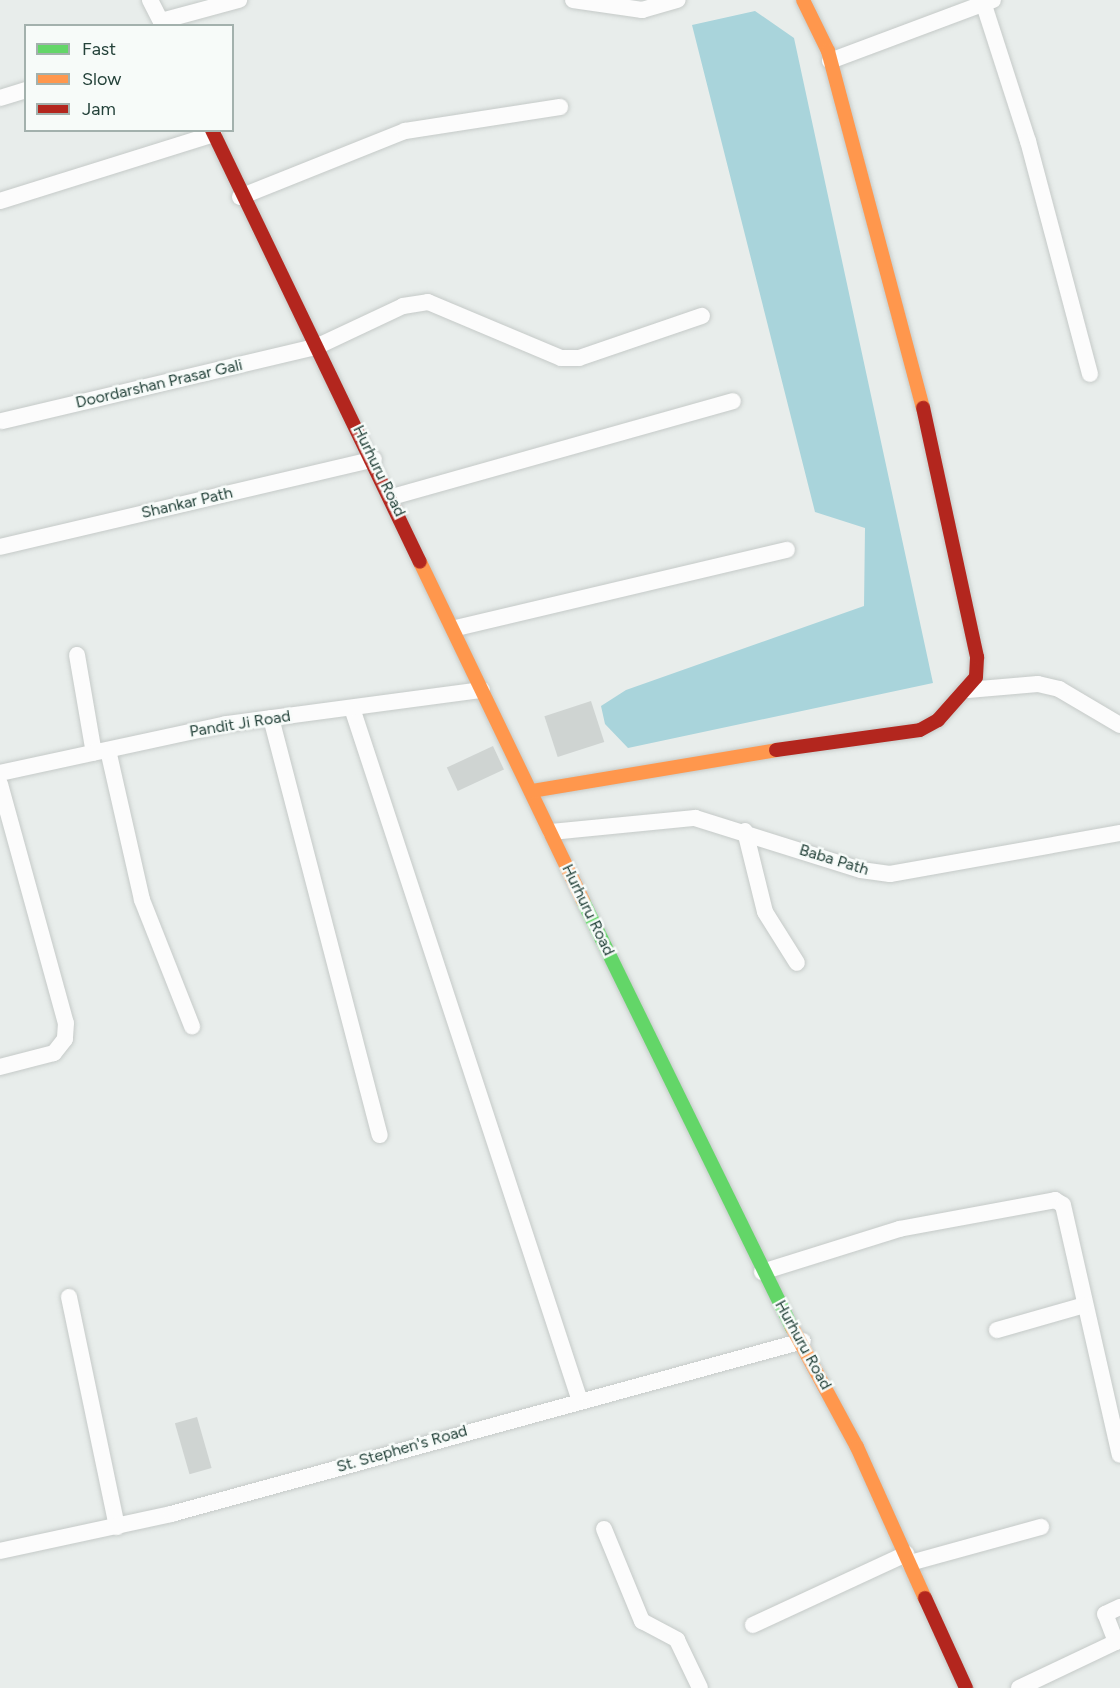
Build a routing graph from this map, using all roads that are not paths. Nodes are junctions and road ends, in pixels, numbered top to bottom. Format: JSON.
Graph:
{"nodes":[{"id":1,"x":150,"y":0,"type":"edge"},
{"id":2,"x":239,"y":0,"type":"edge"},
{"id":3,"x":573,"y":0,"type":"edge"},
{"id":4,"x":678,"y":0,"type":"edge"},
{"id":5,"x":803,"y":0,"type":"edge"},
{"id":6,"x":989,"y":2,"type":"edge"},
{"id":7,"x":162,"y":23,"type":"edge"},
{"id":8,"x":830,"y":61,"type":"junction"},
{"id":9,"x":24,"y":91,"type":"edge"},
{"id":10,"x":0,"y":98,"type":"edge"},
{"id":11,"x":560,"y":107,"type":"dead end"},
{"id":12,"x":213,"y":132,"type":"edge"},
{"id":13,"x":240,"y":197,"type":"junction"},
{"id":14,"x":0,"y":201,"type":"edge"},
{"id":15,"x":702,"y":316,"type":"dead end"},
{"id":16,"x":316,"y":346,"type":"junction"},
{"id":17,"x":1090,"y":374,"type":"dead end"},
{"id":18,"x":733,"y":401,"type":"dead end"},
{"id":19,"x":2,"y":421,"type":"dead end"},
{"id":20,"x":374,"y":459,"type":"junction"},
{"id":21,"x":392,"y":497,"type":"junction"},
{"id":22,"x":0,"y":547,"type":"edge"},
{"id":23,"x":787,"y":550,"type":"dead end"},
{"id":24,"x":456,"y":628,"type":"junction"},
{"id":25,"x":77,"y":655,"type":"dead end"},
{"id":26,"x":482,"y":690,"type":"junction"},
{"id":27,"x":968,"y":690,"type":"junction"},
{"id":28,"x":352,"y":708,"type":"junction"},
{"id":29,"x":271,"y":718,"type":"junction"},
{"id":30,"x":1120,"y":725,"type":"edge"},
{"id":31,"x":101,"y":751,"type":"junction"},
{"id":32,"x":0,"y":773,"type":"edge"},
{"id":33,"x":0,"y":784,"type":"edge"},
{"id":34,"x":532,"y":791,"type":"junction"},
{"id":35,"x":746,"y":831,"type":"junction"},
{"id":36,"x":551,"y":832,"type":"junction"},
{"id":37,"x":1120,"y":833,"type":"edge"},
{"id":38,"x":797,"y":963,"type":"dead end"},
{"id":39,"x":192,"y":1026,"type":"dead end"},
{"id":40,"x":0,"y":1067,"type":"edge"},
{"id":41,"x":381,"y":1135,"type":"dead end"},
{"id":42,"x":762,"y":1272,"type":"junction"},
{"id":43,"x":69,"y":1297,"type":"dead end"},
{"id":44,"x":1085,"y":1305,"type":"junction"},
{"id":45,"x":997,"y":1330,"type":"dead end"},
{"id":46,"x":802,"y":1341,"type":"junction"},
{"id":47,"x":579,"y":1398,"type":"junction"},
{"id":48,"x":1120,"y":1455,"type":"edge"},
{"id":49,"x":117,"y":1527,"type":"junction"},
{"id":50,"x":1041,"y":1527,"type":"dead end"},
{"id":51,"x":604,"y":1529,"type":"dead end"},
{"id":52,"x":0,"y":1551,"type":"edge"},
{"id":53,"x":908,"y":1558,"type":"junction"},
{"id":54,"x":1120,"y":1607,"type":"edge"},
{"id":55,"x":753,"y":1625,"type":"dead end"},
{"id":56,"x":700,"y":1688,"type":"edge"},
{"id":57,"x":966,"y":1688,"type":"edge"},
{"id":58,"x":1019,"y":1688,"type":"edge"}],
"edges":[{"from":1,"to":7,"type":"street"},
{"from":2,"to":7,"type":"street"},
{"from":3,"to":4,"type":"street"},
{"from":5,"to":8,"type":"street"},
{"from":6,"to":8,"type":"street"},
{"from":6,"to":17,"type":"street"},
{"from":8,"to":27,"type":"street"},
{"from":9,"to":10,"type":"street"},
{"from":11,"to":13,"type":"street"},
{"from":12,"to":13,"type":"street","name":"Hurhuru Road"},
{"from":12,"to":14,"type":"street"},
{"from":13,"to":16,"type":"street","name":"Hurhuru Road"},
{"from":15,"to":16,"type":"street","name":"Doordarshan Prasar Gali"},
{"from":16,"to":19,"type":"street","name":"Doordarshan Prasar Gali"},
{"from":16,"to":20,"type":"street","name":"Hurhuru Road"},
{"from":18,"to":21,"type":"street"},
{"from":20,"to":21,"type":"street","name":"Hurhuru Road"},
{"from":20,"to":22,"type":"street","name":"Shankar Path"},
{"from":21,"to":24,"type":"street","name":"Hurhuru Road"},
{"from":23,"to":24,"type":"street"},
{"from":24,"to":26,"type":"street","name":"Hurhuru Road"},
{"from":25,"to":31,"type":"street"},
{"from":26,"to":28,"type":"street","name":"Pandit Ji Road"},
{"from":26,"to":34,"type":"street","name":"Hurhuru Road"},
{"from":27,"to":30,"type":"street"},
{"from":27,"to":34,"type":"street"},
{"from":28,"to":29,"type":"street","name":"Pandit Ji Road"},
{"from":28,"to":47,"type":"street"},
{"from":29,"to":31,"type":"street","name":"Pandit Ji Road"},
{"from":29,"to":41,"type":"street"},
{"from":31,"to":32,"type":"street","name":"Pandit Ji Road"},
{"from":31,"to":39,"type":"street"},
{"from":33,"to":40,"type":"street"},
{"from":34,"to":36,"type":"street","name":"Hurhuru Road"},
{"from":35,"to":36,"type":"street","name":"Baba Path"},
{"from":35,"to":37,"type":"street","name":"Baba Path"},
{"from":35,"to":38,"type":"street"},
{"from":36,"to":42,"type":"street","name":"Hurhuru Road"},
{"from":42,"to":44,"type":"street"},
{"from":42,"to":46,"type":"street","name":"Hurhuru Road"},
{"from":43,"to":49,"type":"street"},
{"from":44,"to":45,"type":"street"},
{"from":44,"to":48,"type":"street"},
{"from":46,"to":47,"type":"street","name":"St. Stephen's Road"},
{"from":46,"to":53,"type":"street","name":"Hurhuru Road"},
{"from":47,"to":49,"type":"street","name":"St. Stephen's Road"},
{"from":49,"to":52,"type":"street","name":"St. Stephen's Road"},
{"from":50,"to":53,"type":"street"},
{"from":51,"to":56,"type":"street"},
{"from":53,"to":55,"type":"street"},
{"from":53,"to":57,"type":"street","name":"Hurhuru Road"},
{"from":54,"to":58,"type":"street"}]}
